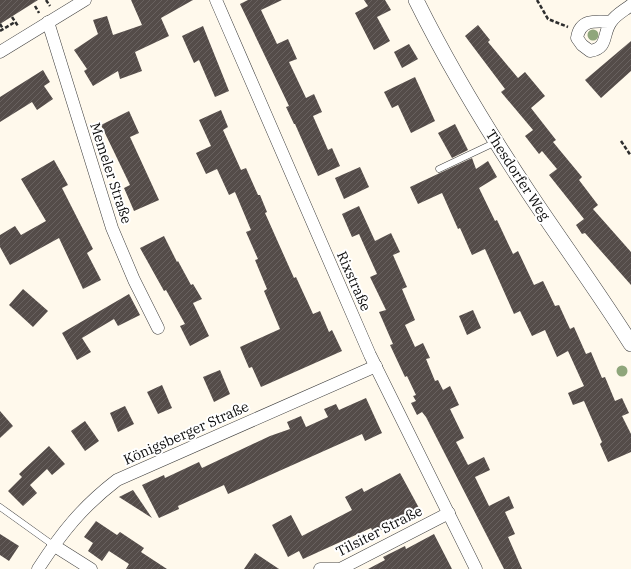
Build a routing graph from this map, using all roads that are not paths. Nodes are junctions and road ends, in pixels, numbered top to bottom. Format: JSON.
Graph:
{"nodes":[{"id":1,"x":85,"y":0,"type":"edge"},
{"id":2,"x":216,"y":0,"type":"edge"},
{"id":3,"x":416,"y":0,"type":"edge"},
{"id":4,"x":631,"y":5,"type":"edge"},
{"id":5,"x":48,"y":22,"type":"junction"},
{"id":6,"x":611,"y":22,"type":"dead end"},
{"id":7,"x":0,"y":52,"type":"edge"},
{"id":8,"x":496,"y":142,"type":"junction"},
{"id":9,"x":439,"y":169,"type":"dead end"},
{"id":10,"x":158,"y":328,"type":"dead end"},
{"id":11,"x":629,"y":336,"type":"edge"},
{"id":12,"x":376,"y":366,"type":"junction"},
{"id":13,"x":0,"y":507,"type":"edge"},
{"id":14,"x":448,"y":513,"type":"junction"},
{"id":15,"x":53,"y":545,"type":"junction"},
{"id":16,"x":38,"y":569,"type":"edge"},
{"id":17,"x":91,"y":569,"type":"edge"},
{"id":18,"x":320,"y":569,"type":"edge"},
{"id":19,"x":476,"y":569,"type":"edge"}],
"edges":[{"from":1,"to":5,"type":"street"},
{"from":2,"to":12,"type":"street","name":"Rixstraße"},
{"from":3,"to":8,"type":"street","name":"Thesdorfer Weg"},
{"from":4,"to":6,"type":"street"},
{"from":5,"to":7,"type":"street"},
{"from":5,"to":10,"type":"street","name":"Memeler Straße"},
{"from":8,"to":9,"type":"lane"},
{"from":8,"to":11,"type":"street","name":"Thesdorfer Weg"},
{"from":12,"to":14,"type":"street","name":"Rixstraße"},
{"from":12,"to":15,"type":"street","name":"Königsberger Straße"},
{"from":13,"to":15,"type":"lane"},
{"from":14,"to":18,"type":"street","name":"Tilsiter Straße"},
{"from":14,"to":19,"type":"street","name":"Rixstraße"},
{"from":15,"to":16,"type":"street","name":"Königsberger Straße"},
{"from":15,"to":17,"type":"street"}]}
